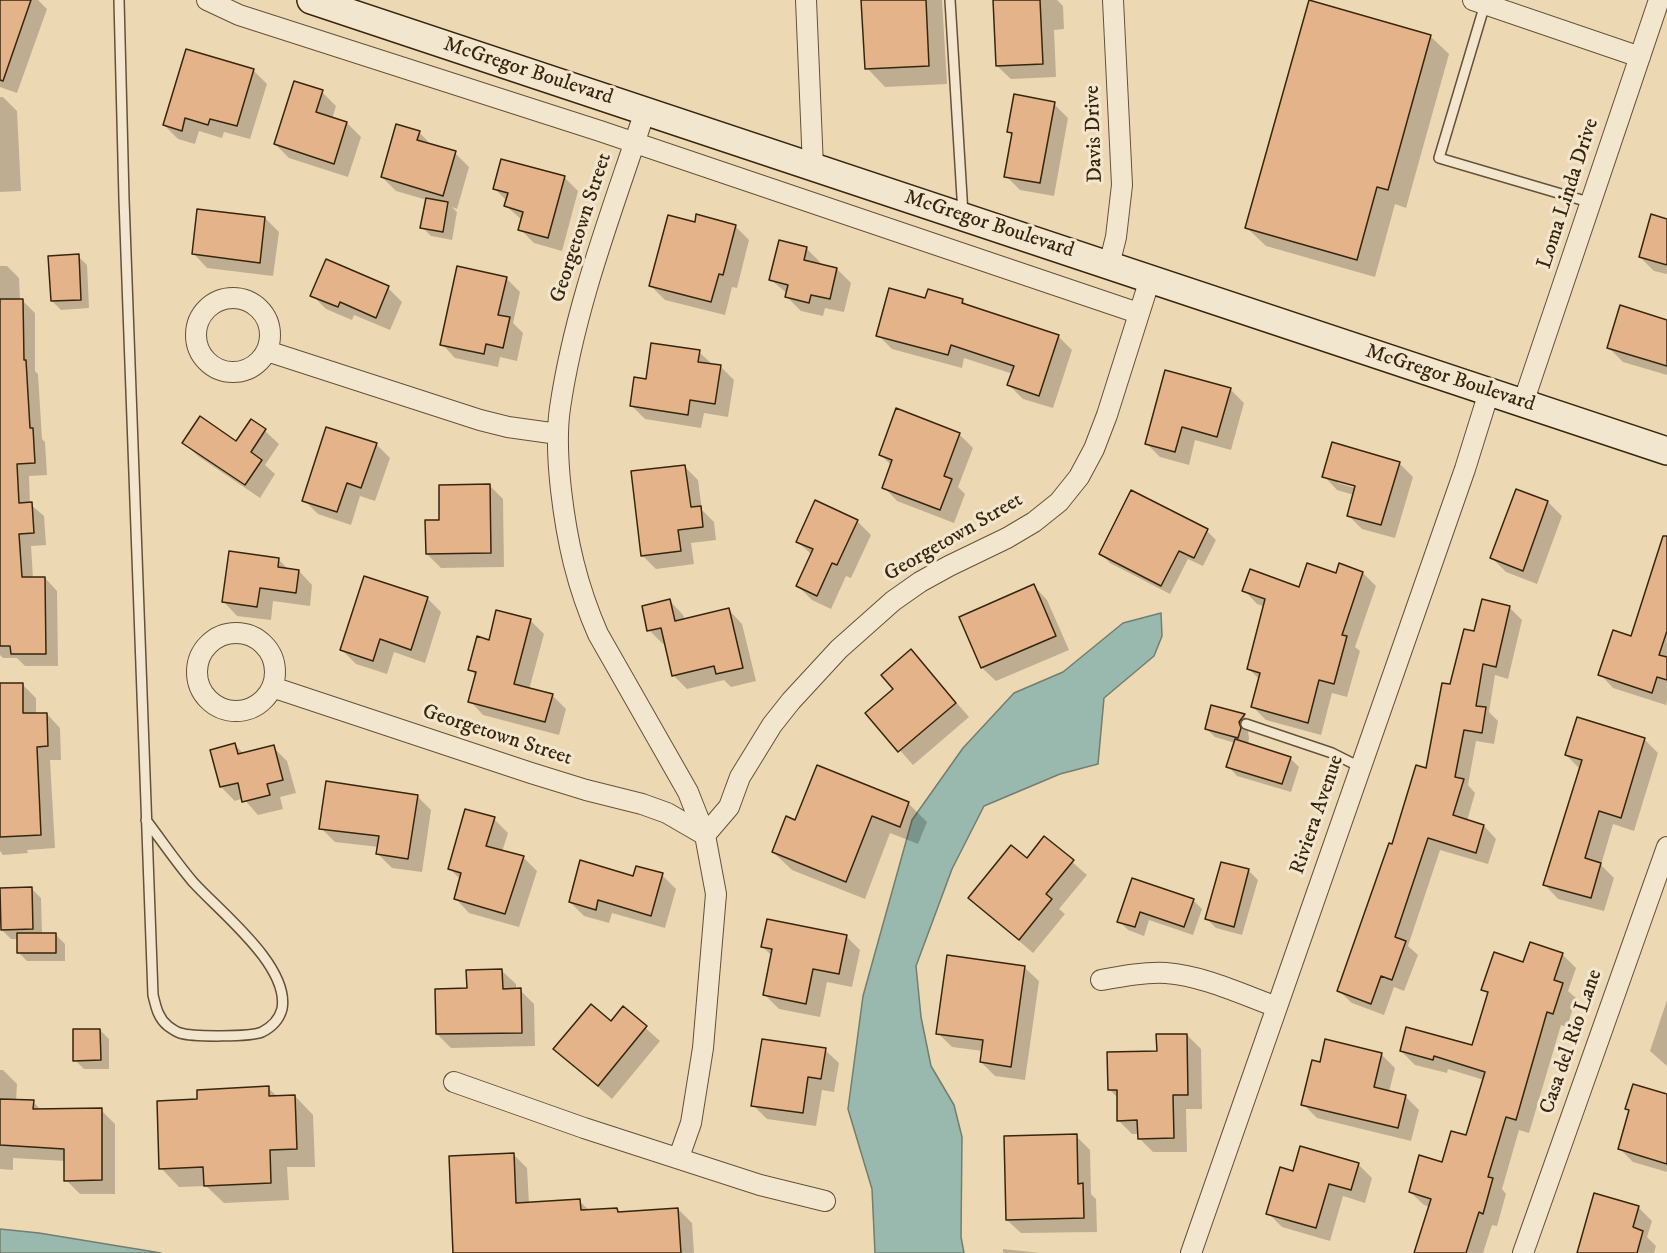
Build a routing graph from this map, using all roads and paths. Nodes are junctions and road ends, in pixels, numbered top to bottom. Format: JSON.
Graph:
{"nodes":[{"id":1,"x":119,"y":0,"type":"edge"},
{"id":2,"x":207,"y":0,"type":"edge"},
{"id":3,"x":311,"y":0,"type":"edge"},
{"id":4,"x":806,"y":0,"type":"edge"},
{"id":5,"x":950,"y":0,"type":"edge"},
{"id":6,"x":1113,"y":0,"type":"edge"},
{"id":7,"x":1659,"y":0,"type":"edge"},
{"id":8,"x":1479,"y":2,"type":"edge"},
{"id":9,"x":1640,"y":57,"type":"junction"},
{"id":10,"x":645,"y":111,"type":"junction"},
{"id":11,"x":634,"y":144,"type":"junction"},
{"id":12,"x":813,"y":167,"type":"junction"},
{"id":13,"x":1592,"y":204,"type":"junction"},
{"id":14,"x":963,"y":217,"type":"junction"},
{"id":15,"x":1109,"y":265,"type":"junction"},
{"id":16,"x":1150,"y":279,"type":"junction"},
{"id":17,"x":1138,"y":313,"type":"junction"},
{"id":18,"x":267,"y":351,"type":"dead end"},
{"id":19,"x":1489,"y":392,"type":"junction"},
{"id":20,"x":1523,"y":403,"type":"junction"},
{"id":21,"x":558,"y":434,"type":"junction"},
{"id":22,"x":1667,"y":451,"type":"edge"},
{"id":23,"x":272,"y":687,"type":"dead end"},
{"id":24,"x":1246,"y":724,"type":"dead end"},
{"id":25,"x":1360,"y":767,"type":"junction"},
{"id":26,"x":146,"y":820,"type":"junction"},
{"id":27,"x":705,"y":835,"type":"junction"},
{"id":28,"x":1667,"y":847,"type":"edge"},
{"id":29,"x":1101,"y":980,"type":"dead end"},
{"id":30,"x":1277,"y":1007,"type":"junction"},
{"id":31,"x":454,"y":1082,"type":"dead end"},
{"id":32,"x":679,"y":1157,"type":"junction"},
{"id":33,"x":825,"y":1201,"type":"dead end"},
{"id":34,"x":1191,"y":1253,"type":"edge"},
{"id":35,"x":1524,"y":1253,"type":"edge"}],
"edges":[{"from":1,"to":26,"type":"lane"},
{"from":2,"to":11,"type":"street"},
{"from":3,"to":10,"type":"main road","name":"McGregor Boulevard"},
{"from":4,"to":12,"type":"street"},
{"from":5,"to":14,"type":"lane"},
{"from":6,"to":15,"type":"street","name":"Davis Drive"},
{"from":7,"to":9,"type":"street","name":"Loma Linda Drive"},
{"from":8,"to":9,"type":"street"},
{"from":8,"to":13,"type":"lane"},
{"from":9,"to":13,"type":"street","name":"Loma Linda Drive"},
{"from":10,"to":11,"type":"street","name":"Georgetown Street"},
{"from":10,"to":12,"type":"main road","name":"McGregor Boulevard"},
{"from":11,"to":17,"type":"street"},
{"from":11,"to":21,"type":"street","name":"Georgetown Street"},
{"from":12,"to":14,"type":"main road","name":"McGregor Boulevard"},
{"from":13,"to":20,"type":"street","name":"Loma Linda Drive"},
{"from":14,"to":15,"type":"main road","name":"McGregor Boulevard"},
{"from":15,"to":16,"type":"main road","name":"McGregor Boulevard"},
{"from":16,"to":17,"type":"street","name":"Georgetown Street"},
{"from":16,"to":19,"type":"main road","name":"McGregor Boulevard"},
{"from":17,"to":27,"type":"street","name":"Georgetown Street"},
{"from":18,"to":21,"type":"street"},
{"from":19,"to":20,"type":"main road","name":"McGregor Boulevard"},
{"from":19,"to":25,"type":"street","name":"Riviera Avenue"},
{"from":20,"to":22,"type":"main road","name":"McGregor Boulevard"},
{"from":21,"to":27,"type":"street","name":"Georgetown Street"},
{"from":23,"to":27,"type":"street","name":"Georgetown Street"},
{"from":24,"to":25,"type":"lane"},
{"from":25,"to":30,"type":"street","name":"Riviera Avenue"},
{"from":26,"to":26,"type":"lane"},
{"from":27,"to":32,"type":"street","name":"Georgetown Street"},
{"from":28,"to":35,"type":"street","name":"Casa del Rio Lane"},
{"from":29,"to":30,"type":"street"},
{"from":30,"to":34,"type":"street","name":"Riviera Avenue"},
{"from":31,"to":32,"type":"street"},
{"from":32,"to":33,"type":"street"}]}
